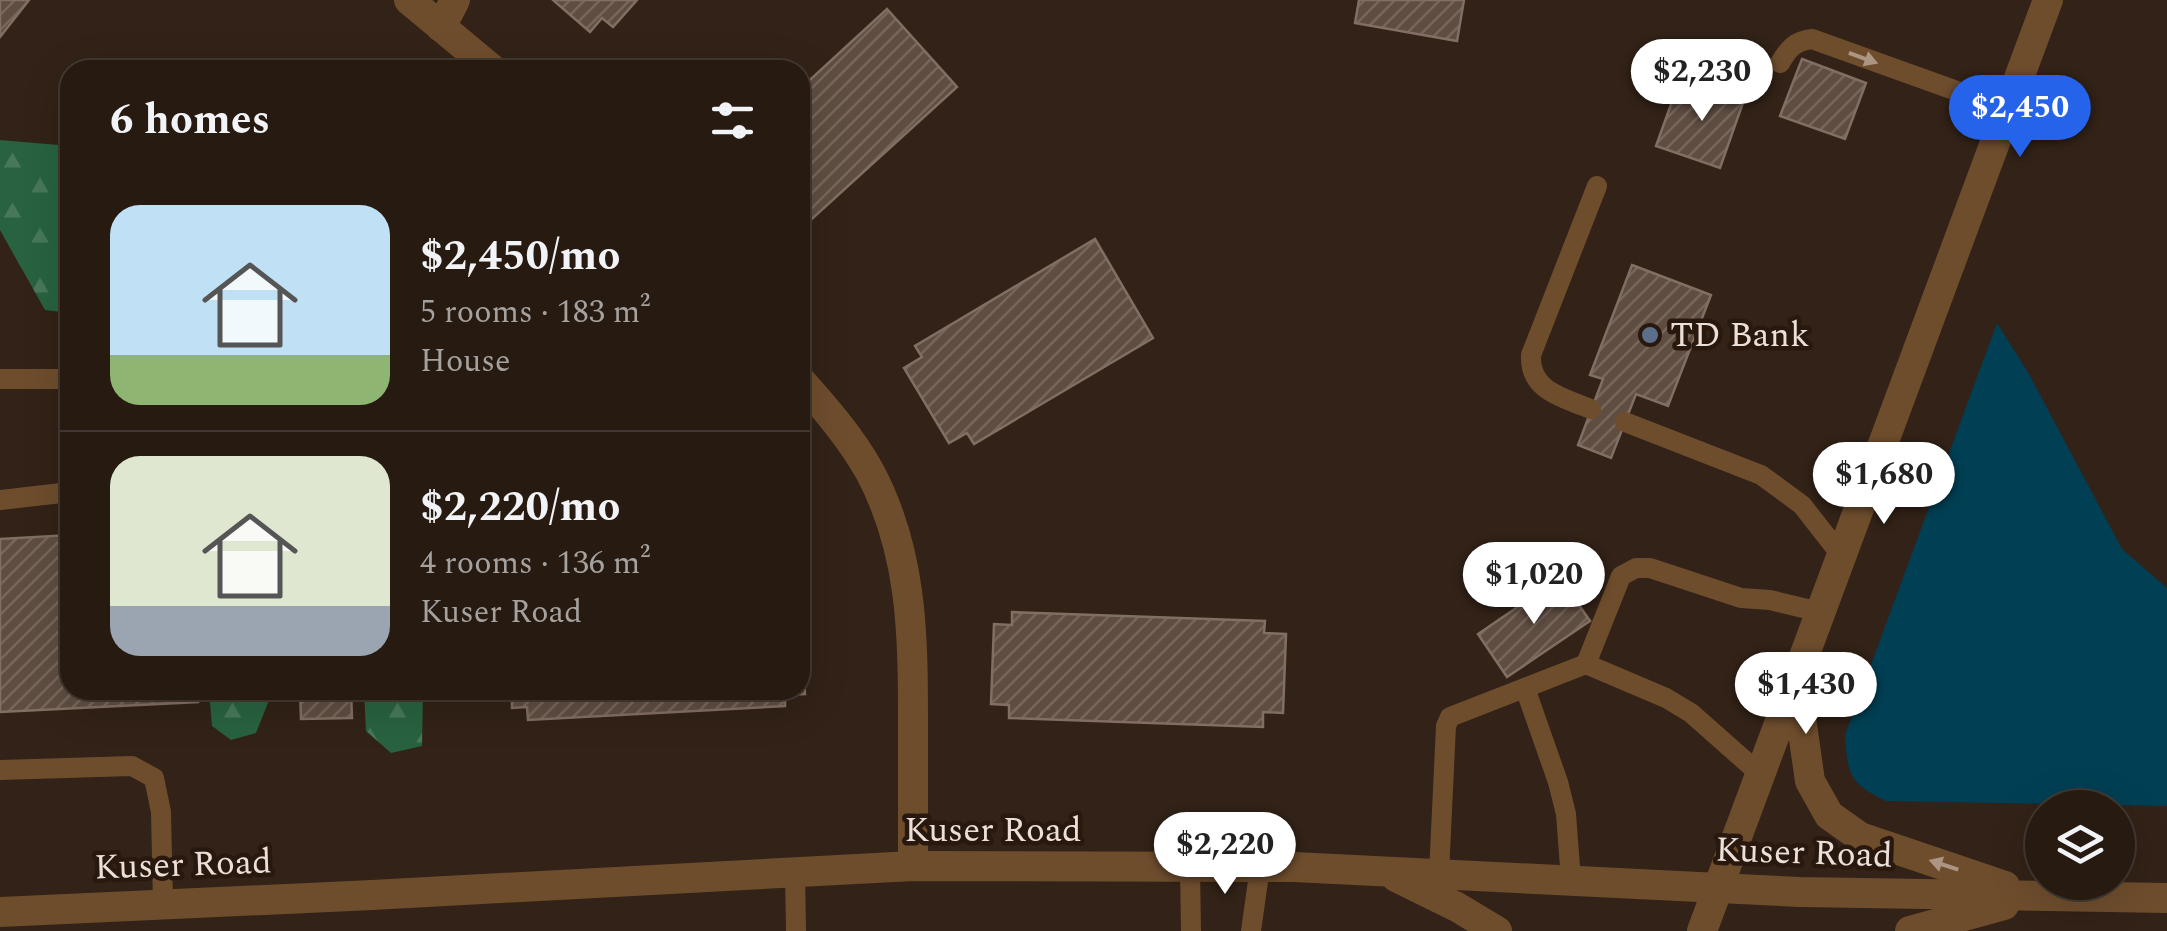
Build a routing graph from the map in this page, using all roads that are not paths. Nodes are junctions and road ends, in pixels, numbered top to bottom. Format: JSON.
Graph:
{"nodes":[{"id":1,"x":409,"y":0,"type":"edge"},
{"id":2,"x":456,"y":0,"type":"edge"},
{"id":3,"x":2048,"y":0,"type":"edge"},
{"id":4,"x":441,"y":27,"type":"junction"},
{"id":5,"x":481,"y":60,"type":"edge"},
{"id":6,"x":1780,"y":63,"type":"dead end"},
{"id":7,"x":2007,"y":109,"type":"junction"},
{"id":8,"x":1597,"y":186,"type":"dead end"},
{"id":9,"x":0,"y":379,"type":"edge"},
{"id":10,"x":60,"y":379,"type":"edge"},
{"id":11,"x":810,"y":391,"type":"edge"},
{"id":12,"x":1592,"y":410,"type":"dead end"},
{"id":13,"x":1625,"y":422,"type":"dead end"},
{"id":14,"x":60,"y":493,"type":"edge"},
{"id":15,"x":0,"y":500,"type":"edge"},
{"id":16,"x":1841,"y":555,"type":"junction"},
{"id":17,"x":1820,"y":612,"type":"junction"},
{"id":18,"x":1586,"y":664,"type":"junction"},
{"id":19,"x":1795,"y":680,"type":"junction"},
{"id":20,"x":1524,"y":688,"type":"junction"},
{"id":21,"x":0,"y":770,"type":"edge"},
{"id":22,"x":1760,"y":774,"type":"junction"},
{"id":23,"x":914,"y":866,"type":"junction"},
{"id":24,"x":1190,"y":867,"type":"junction"},
{"id":25,"x":1260,"y":867,"type":"junction"},
{"id":26,"x":795,"y":872,"type":"junction"},
{"id":27,"x":1385,"y":872,"type":"junction"},
{"id":28,"x":1439,"y":874,"type":"junction"},
{"id":29,"x":1572,"y":880,"type":"junction"},
{"id":30,"x":1718,"y":888,"type":"junction"},
{"id":31,"x":2025,"y":892,"type":"edge"},
{"id":32,"x":2025,"y":896,"type":"edge"},
{"id":33,"x":2135,"y":898,"type":"edge"},
{"id":34,"x":2167,"y":898,"type":"edge"},
{"id":35,"x":2025,"y":899,"type":"edge"},
{"id":36,"x":163,"y":903,"type":"junction"},
{"id":37,"x":0,"y":912,"type":"edge"},
{"id":38,"x":78,"y":919,"type":"edge"},
{"id":39,"x":796,"y":931,"type":"edge"},
{"id":40,"x":1191,"y":931,"type":"edge"},
{"id":41,"x":1252,"y":931,"type":"edge"},
{"id":42,"x":1496,"y":931,"type":"edge"},
{"id":43,"x":1702,"y":931,"type":"edge"},
{"id":44,"x":1910,"y":931,"type":"edge"}],
"edges":[{"from":1,"to":4,"type":"street"},
{"from":2,"to":4,"type":"street"},
{"from":3,"to":7,"type":"street"},
{"from":4,"to":5,"type":"street"},
{"from":6,"to":7,"type":"lane","one_way":true},
{"from":7,"to":16,"type":"street"},
{"from":8,"to":12,"type":"lane"},
{"from":9,"to":10,"type":"lane"},
{"from":11,"to":23,"type":"street"},
{"from":13,"to":16,"type":"lane"},
{"from":14,"to":15,"type":"lane"},
{"from":16,"to":17,"type":"street"},
{"from":17,"to":18,"type":"lane"},
{"from":17,"to":19,"type":"street"},
{"from":18,"to":20,"type":"lane"},
{"from":18,"to":22,"type":"lane"},
{"from":19,"to":22,"type":"street"},
{"from":31,"to":19,"type":"street","one_way":true},
{"from":20,"to":28,"type":"lane"},
{"from":20,"to":29,"type":"lane"},
{"from":21,"to":36,"type":"lane"},
{"from":22,"to":30,"type":"street"},
{"from":23,"to":24,"type":"street","name":"Kuser Road"},
{"from":23,"to":26,"type":"street","name":"Kuser Road"},
{"from":24,"to":25,"type":"street","name":"Kuser Road"},
{"from":24,"to":40,"type":"lane"},
{"from":25,"to":27,"type":"street","name":"Kuser Road"},
{"from":25,"to":41,"type":"lane"},
{"from":26,"to":36,"type":"street","name":"Kuser Road"},
{"from":26,"to":39,"type":"lane"},
{"from":27,"to":28,"type":"street","name":"Kuser Road"},
{"from":27,"to":42,"type":"street"},
{"from":28,"to":29,"type":"street","name":"Kuser Road"},
{"from":29,"to":30,"type":"street","name":"Kuser Road"},
{"from":30,"to":32,"type":"street","name":"Kuser Road"},
{"from":30,"to":43,"type":"street"},
{"from":33,"to":34,"type":"street","name":"Kuser Road"},
{"from":35,"to":44,"type":"street"},
{"from":36,"to":38,"type":"street","name":"Kuser Road"},
{"from":37,"to":38,"type":"street","name":"Kuser Road"}]}
